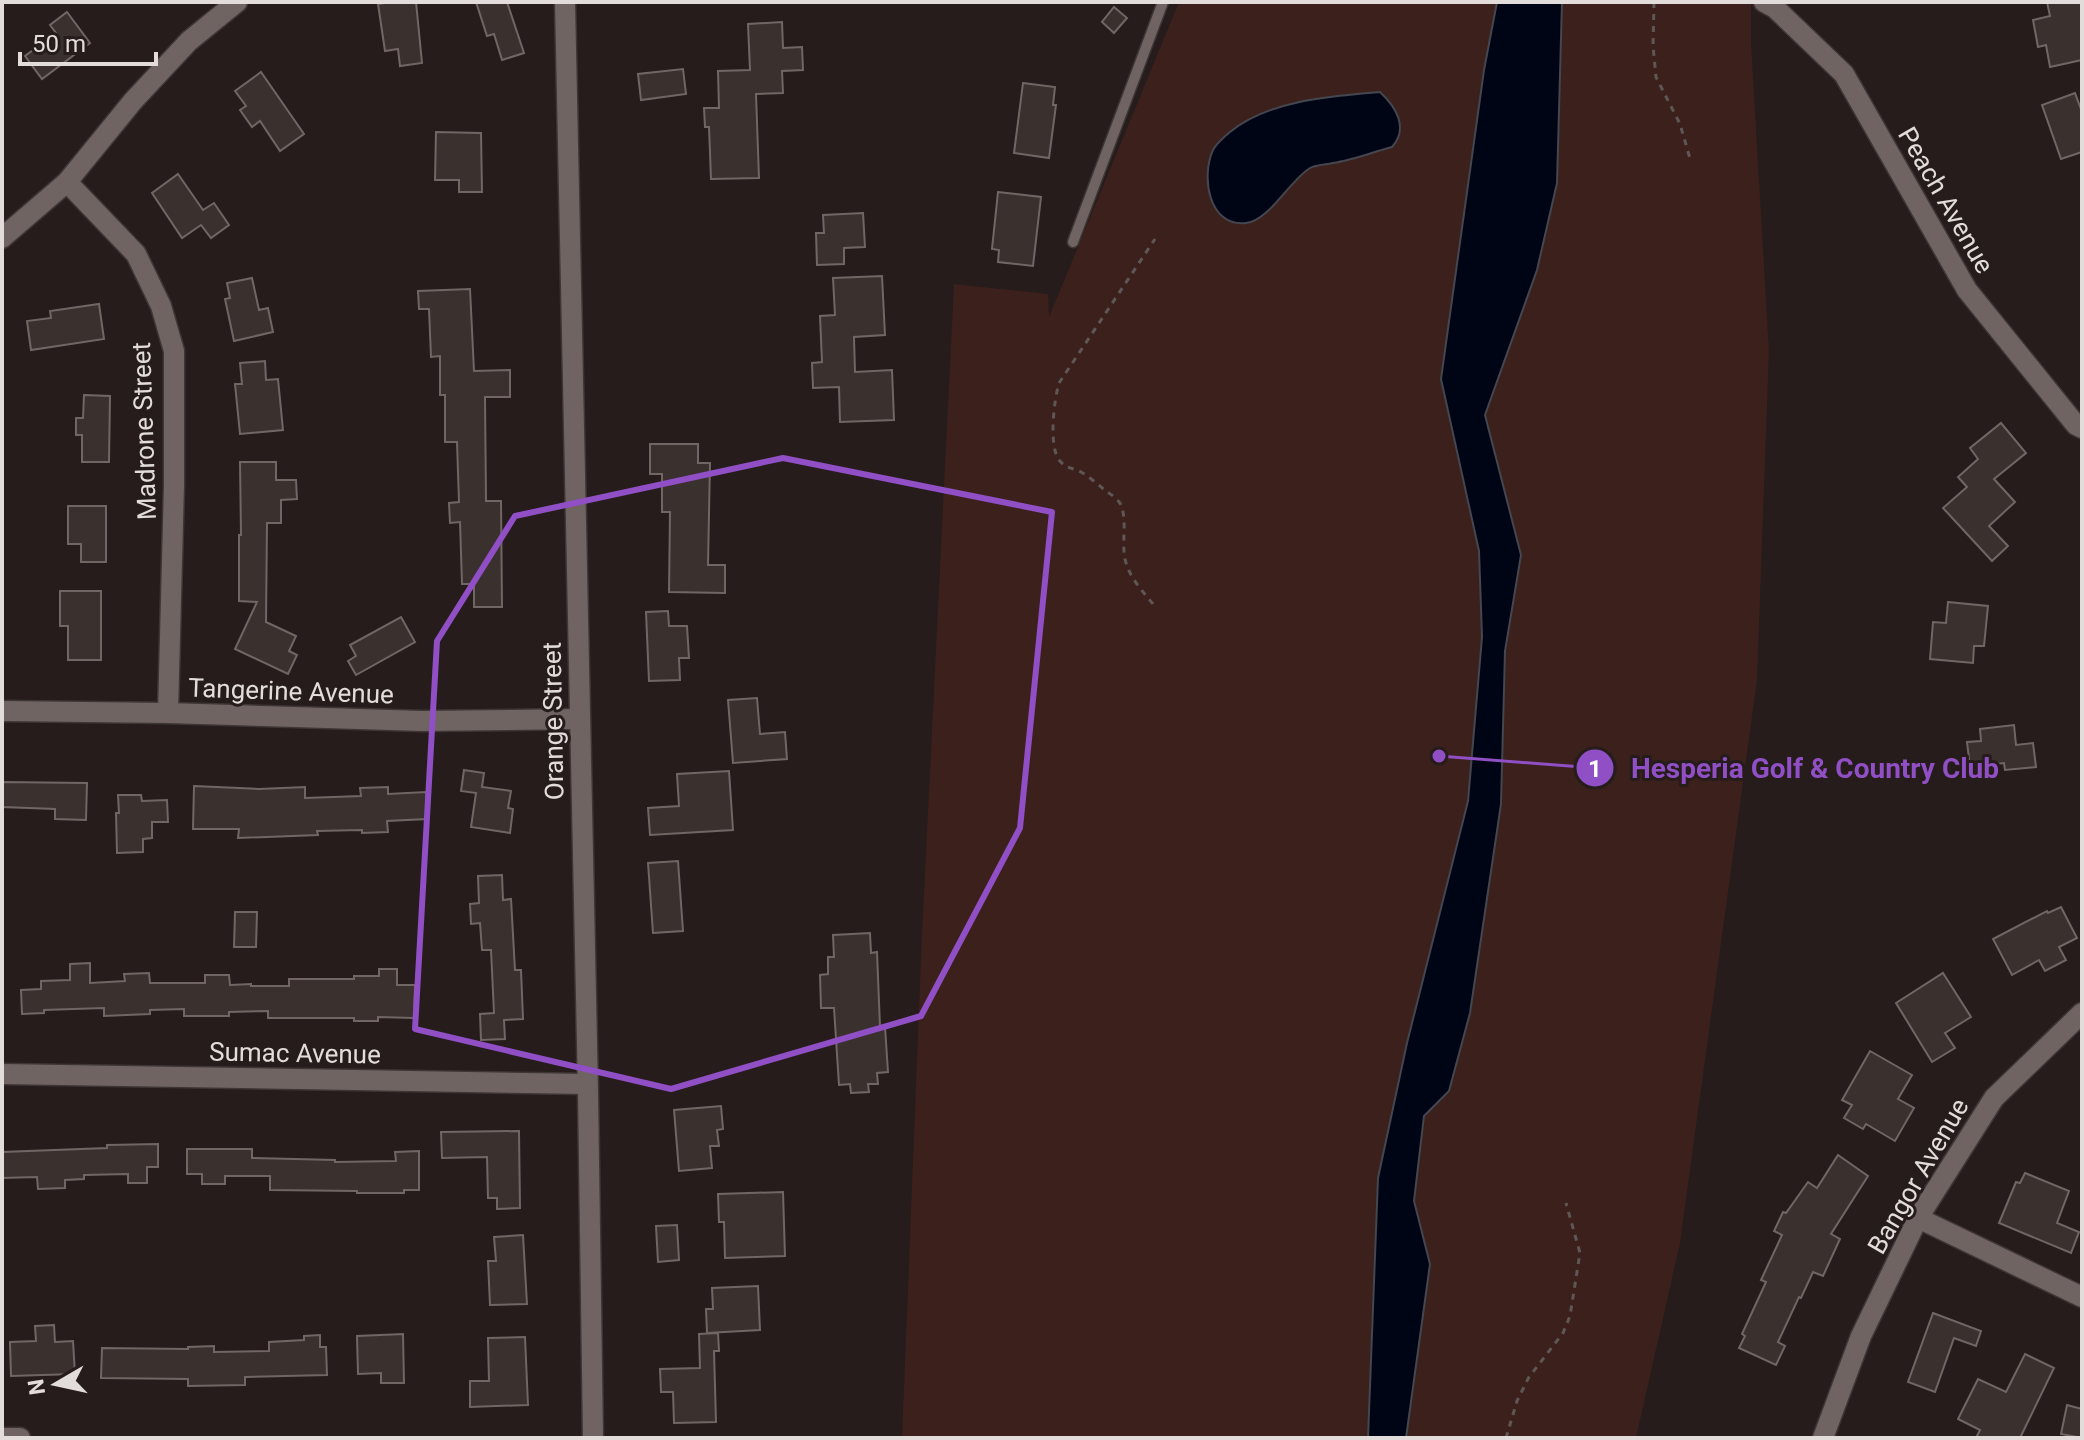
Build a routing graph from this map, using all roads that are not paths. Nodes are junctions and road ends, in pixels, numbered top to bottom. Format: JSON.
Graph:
{"nodes":[{"id":1,"x":237,"y":2,"type":"edge"},
{"id":2,"x":565,"y":2,"type":"edge"},
{"id":3,"x":1163,"y":2,"type":"edge"},
{"id":4,"x":1764,"y":2,"type":"edge"},
{"id":5,"x":67,"y":182,"type":"junction"},
{"id":6,"x":2,"y":238,"type":"edge"},
{"id":7,"x":1073,"y":242,"type":"dead end"},
{"id":8,"x":2082,"y":428,"type":"edge"},
{"id":9,"x":2,"y":711,"type":"edge"},
{"id":10,"x":168,"y":713,"type":"junction"},
{"id":11,"x":579,"y":719,"type":"junction"},
{"id":12,"x":2082,"y":1013,"type":"edge"},
{"id":13,"x":2,"y":1074,"type":"edge"},
{"id":14,"x":587,"y":1084,"type":"junction"},
{"id":15,"x":1918,"y":1218,"type":"junction"},
{"id":16,"x":2082,"y":1297,"type":"edge"},
{"id":17,"x":2,"y":1438,"type":"edge"},
{"id":18,"x":20,"y":1438,"type":"edge"},
{"id":19,"x":593,"y":1438,"type":"edge"},
{"id":20,"x":1823,"y":1438,"type":"edge"}],
"edges":[{"from":1,"to":5,"type":"street"},
{"from":2,"to":11,"type":"street","name":"Orange Street"},
{"from":3,"to":7,"type":"lane"},
{"from":4,"to":8,"type":"street","name":"Peach Avenue"},
{"from":5,"to":6,"type":"street"},
{"from":5,"to":10,"type":"street","name":"Madrone Street"},
{"from":9,"to":10,"type":"street","name":"Tangerine Avenue"},
{"from":10,"to":11,"type":"street","name":"Tangerine Avenue"},
{"from":11,"to":14,"type":"street","name":"Orange Street"},
{"from":12,"to":15,"type":"street","name":"Bangor Avenue"},
{"from":13,"to":14,"type":"street","name":"Sumac Avenue"},
{"from":14,"to":19,"type":"street","name":"Orange Street"},
{"from":15,"to":16,"type":"street"},
{"from":15,"to":20,"type":"street","name":"Bangor Avenue"},
{"from":17,"to":18,"type":"street"}]}
